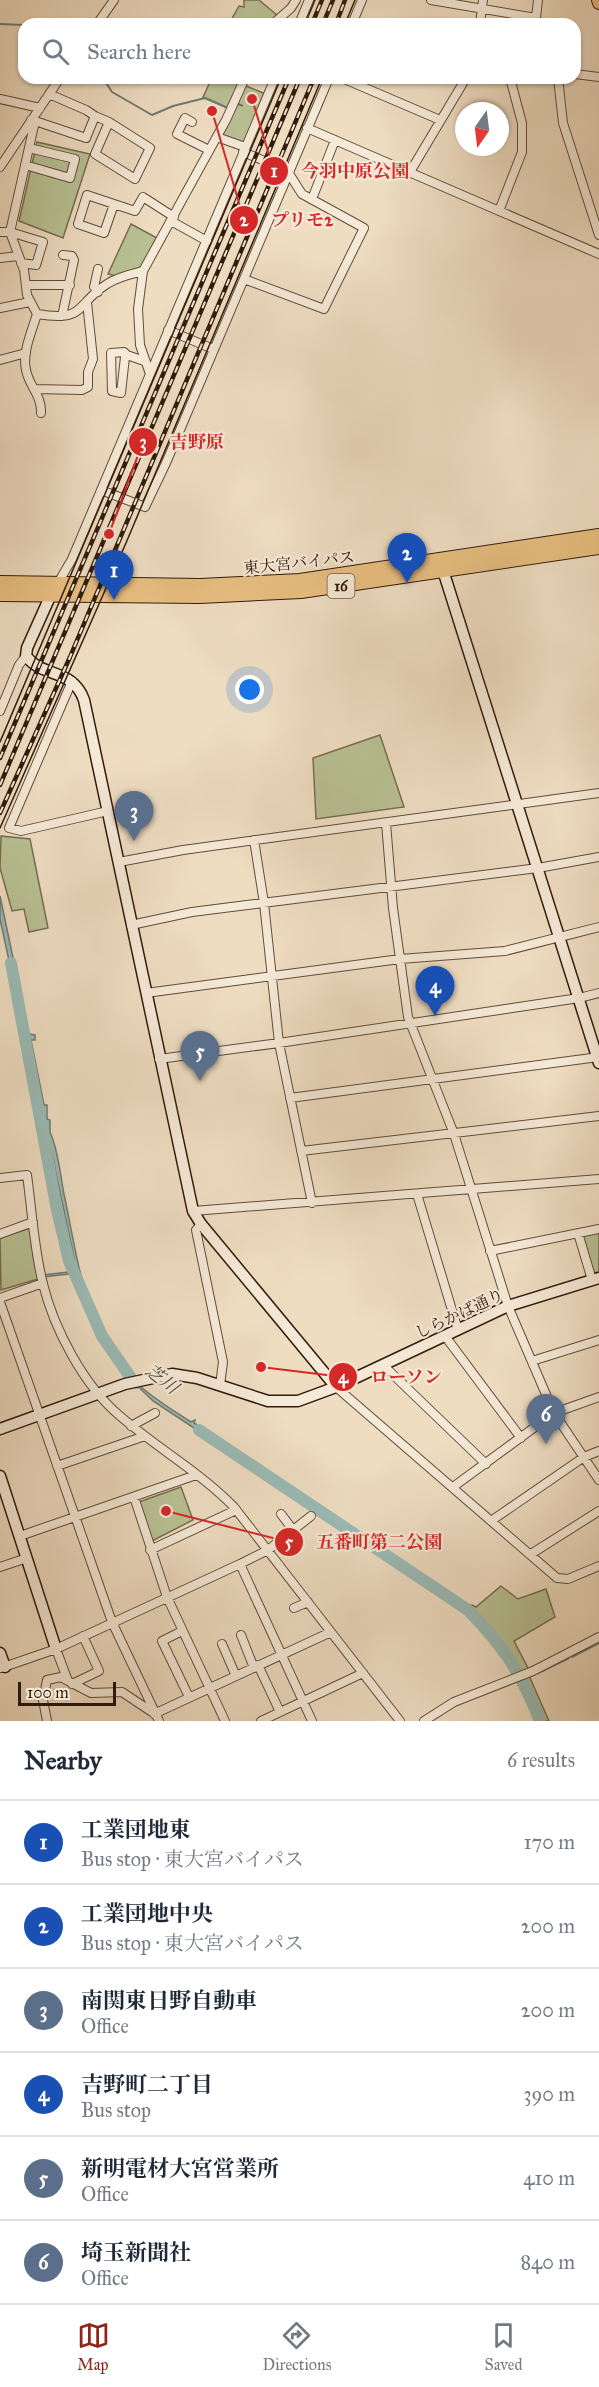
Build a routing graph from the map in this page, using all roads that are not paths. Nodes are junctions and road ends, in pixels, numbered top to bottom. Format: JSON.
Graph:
{"nodes":[{"id":1,"x":114,"y":0,"type":"edge"},
{"id":2,"x":296,"y":0,"type":"edge"},
{"id":3,"x":309,"y":0,"type":"edge"},
{"id":4,"x":362,"y":0,"type":"edge"},
{"id":5,"x":483,"y":0,"type":"edge"},
{"id":6,"x":538,"y":0,"type":"edge"},
{"id":7,"x":434,"y":1,"type":"edge"},
{"id":8,"x":482,"y":10,"type":"junction"},
{"id":9,"x":101,"y":18,"type":"edge"},
{"id":10,"x":280,"y":18,"type":"edge"},
{"id":11,"x":302,"y":18,"type":"edge"},
{"id":12,"x":354,"y":18,"type":"edge"},
{"id":13,"x":481,"y":18,"type":"edge"},
{"id":14,"x":523,"y":18,"type":"edge"},
{"id":15,"x":538,"y":18,"type":"edge"},
{"id":16,"x":581,"y":75,"type":"edge"},
{"id":17,"x":599,"y":77,"type":"edge"},
{"id":18,"x":56,"y":84,"type":"edge"},
{"id":19,"x":242,"y":84,"type":"edge"},
{"id":20,"x":270,"y":84,"type":"edge"},
{"id":21,"x":326,"y":84,"type":"edge"},
{"id":22,"x":356,"y":84,"type":"edge"},
{"id":23,"x":462,"y":84,"type":"edge"},
{"id":24,"x":512,"y":84,"type":"edge"},
{"id":25,"x":559,"y":84,"type":"edge"},
{"id":26,"x":49,"y":94,"type":"junction"},
{"id":27,"x":0,"y":99,"type":"edge"},
{"id":28,"x":40,"y":108,"type":"junction"},
{"id":29,"x":94,"y":116,"type":"junction"},
{"id":30,"x":440,"y":120,"type":"junction"},
{"id":31,"x":33,"y":121,"type":"junction"},
{"id":32,"x":109,"y":122,"type":"junction"},
{"id":33,"x":192,"y":122,"type":"dead end"},
{"id":34,"x":307,"y":128,"type":"junction"},
{"id":35,"x":217,"y":137,"type":"junction"},
{"id":36,"x":335,"y":140,"type":"junction"},
{"id":37,"x":29,"y":147,"type":"junction"},
{"id":38,"x":209,"y":150,"type":"junction"},
{"id":39,"x":244,"y":150,"type":"junction"},
{"id":40,"x":25,"y":165,"type":"junction"},
{"id":41,"x":0,"y":166,"type":"edge"},
{"id":42,"x":288,"y":172,"type":"junction"},
{"id":43,"x":410,"y":172,"type":"junction"},
{"id":44,"x":312,"y":199,"type":"junction"},
{"id":45,"x":114,"y":204,"type":"junction"},
{"id":46,"x":499,"y":211,"type":"junction"},
{"id":47,"x":172,"y":219,"type":"junction"},
{"id":48,"x":0,"y":232,"type":"edge"},
{"id":49,"x":10,"y":232,"type":"junction"},
{"id":50,"x":599,"y":235,"type":"edge"},
{"id":51,"x":207,"y":240,"type":"junction"},
{"id":52,"x":599,"y":254,"type":"edge"},
{"id":53,"x":63,"y":255,"type":"dead end"},
{"id":54,"x":0,"y":258,"type":"edge"},
{"id":55,"x":20,"y":260,"type":"junction"},
{"id":56,"x":98,"y":269,"type":"dead end"},
{"id":57,"x":143,"y":270,"type":"junction"},
{"id":58,"x":244,"y":279,"type":"junction"},
{"id":59,"x":26,"y":285,"type":"junction"},
{"id":60,"x":70,"y":285,"type":"junction"},
{"id":61,"x":98,"y":292,"type":"junction"},
{"id":62,"x":30,"y":302,"type":"junction"},
{"id":63,"x":87,"y":302,"type":"junction"},
{"id":64,"x":0,"y":308,"type":"edge"},
{"id":65,"x":37,"y":314,"type":"junction"},
{"id":66,"x":62,"y":316,"type":"junction"},
{"id":67,"x":168,"y":330,"type":"junction"},
{"id":68,"x":213,"y":349,"type":"junction"},
{"id":69,"x":26,"y":353,"type":"junction"},
{"id":70,"x":127,"y":355,"type":"junction"},
{"id":71,"x":0,"y":360,"type":"edge"},
{"id":72,"x":144,"y":361,"type":"junction"},
{"id":73,"x":150,"y":374,"type":"junction"},
{"id":74,"x":35,"y":389,"type":"junction"},
{"id":75,"x":41,"y":413,"type":"dead end"},
{"id":76,"x":101,"y":490,"type":"junction"},
{"id":77,"x":599,"y":536,"type":"edge"},
{"id":78,"x":599,"y":547,"type":"edge"},
{"id":79,"x":442,"y":566,"type":"junction"},
{"id":80,"x":0,"y":583,"type":"edge"},
{"id":81,"x":54,"y":588,"type":"junction"},
{"id":82,"x":0,"y":594,"type":"edge"},
{"id":83,"x":26,"y":656,"type":"junction"},
{"id":84,"x":72,"y":681,"type":"junction"},
{"id":85,"x":0,"y":711,"type":"edge"},
{"id":86,"x":599,"y":793,"type":"edge"},
{"id":87,"x":518,"y":805,"type":"junction"},
{"id":88,"x":108,"y":811,"type":"junction"},
{"id":89,"x":386,"y":823,"type":"junction"},
{"id":90,"x":254,"y":840,"type":"junction"},
{"id":91,"x":599,"y":857,"type":"edge"},
{"id":92,"x":119,"y":862,"type":"junction"},
{"id":93,"x":538,"y":868,"type":"junction"},
{"id":94,"x":391,"y":888,"type":"junction"},
{"id":95,"x":264,"y":903,"type":"junction"},
{"id":96,"x":132,"y":925,"type":"junction"},
{"id":97,"x":599,"y":927,"type":"edge"},
{"id":98,"x":560,"y":937,"type":"junction"},
{"id":99,"x":400,"y":959,"type":"junction"},
{"id":100,"x":272,"y":976,"type":"junction"},
{"id":101,"x":146,"y":993,"type":"junction"},
{"id":102,"x":599,"y":993,"type":"edge"},
{"id":103,"x":579,"y":998,"type":"junction"},
{"id":104,"x":410,"y":1023,"type":"junction"},
{"id":105,"x":279,"y":1043,"type":"junction"},
{"id":106,"x":159,"y":1059,"type":"junction"},
{"id":107,"x":598,"y":1059,"type":"edge"},
{"id":108,"x":433,"y":1078,"type":"junction"},
{"id":109,"x":290,"y":1098,"type":"junction"},
{"id":110,"x":599,"y":1116,"type":"edge"},
{"id":111,"x":454,"y":1134,"type":"junction"},
{"id":112,"x":301,"y":1151,"type":"junction"},
{"id":113,"x":0,"y":1178,"type":"edge"},
{"id":114,"x":599,"y":1179,"type":"edge"},
{"id":115,"x":472,"y":1190,"type":"junction"},
{"id":116,"x":417,"y":1194,"type":"junction"},
{"id":117,"x":312,"y":1203,"type":"junction"},
{"id":118,"x":193,"y":1211,"type":"junction"},
{"id":119,"x":33,"y":1222,"type":"junction"},
{"id":120,"x":201,"y":1224,"type":"junction"},
{"id":121,"x":599,"y":1229,"type":"edge"},
{"id":122,"x":578,"y":1233,"type":"junction"},
{"id":123,"x":0,"y":1234,"type":"edge"},
{"id":124,"x":490,"y":1251,"type":"junction"},
{"id":125,"x":595,"y":1279,"type":"edge"},
{"id":126,"x":43,"y":1283,"type":"junction"},
{"id":127,"x":0,"y":1298,"type":"edge"},
{"id":128,"x":0,"y":1302,"type":"edge"},
{"id":129,"x":508,"y":1306,"type":"junction"},
{"id":130,"x":458,"y":1330,"type":"junction"},
{"id":131,"x":445,"y":1336,"type":"junction"},
{"id":132,"x":599,"y":1340,"type":"edge"},
{"id":133,"x":532,"y":1360,"type":"junction"},
{"id":134,"x":383,"y":1365,"type":"junction"},
{"id":135,"x":220,"y":1385,"type":"junction"},
{"id":136,"x":336,"y":1387,"type":"junction"},
{"id":137,"x":97,"y":1394,"type":"junction"},
{"id":138,"x":599,"y":1397,"type":"edge"},
{"id":139,"x":155,"y":1413,"type":"dead end"},
{"id":140,"x":554,"y":1413,"type":"junction"},
{"id":141,"x":39,"y":1415,"type":"junction"},
{"id":142,"x":132,"y":1426,"type":"junction"},
{"id":143,"x":0,"y":1429,"type":"edge"},
{"id":144,"x":145,"y":1436,"type":"junction"},
{"id":145,"x":521,"y":1438,"type":"junction"},
{"id":146,"x":599,"y":1451,"type":"edge"},
{"id":147,"x":584,"y":1457,"type":"junction"},
{"id":148,"x":486,"y":1464,"type":"junction"},
{"id":149,"x":57,"y":1466,"type":"junction"},
{"id":150,"x":196,"y":1475,"type":"junction"},
{"id":151,"x":0,"y":1476,"type":"edge"},
{"id":152,"x":599,"y":1480,"type":"edge"},
{"id":153,"x":453,"y":1487,"type":"junction"},
{"id":154,"x":134,"y":1497,"type":"junction"},
{"id":155,"x":236,"y":1510,"type":"junction"},
{"id":156,"x":599,"y":1511,"type":"edge"},
{"id":157,"x":281,"y":1514,"type":"dead end"},
{"id":158,"x":310,"y":1516,"type":"dead end"},
{"id":159,"x":75,"y":1518,"type":"junction"},
{"id":160,"x":492,"y":1521,"type":"junction"},
{"id":161,"x":293,"y":1530,"type":"junction"},
{"id":162,"x":20,"y":1536,"type":"junction"},
{"id":163,"x":150,"y":1550,"type":"junction"},
{"id":164,"x":268,"y":1550,"type":"junction"},
{"id":165,"x":531,"y":1554,"type":"junction"},
{"id":166,"x":27,"y":1558,"type":"junction"},
{"id":167,"x":240,"y":1564,"type":"junction"},
{"id":168,"x":599,"y":1566,"type":"edge"},
{"id":169,"x":0,"y":1568,"type":"edge"},
{"id":170,"x":167,"y":1597,"type":"junction"},
{"id":171,"x":308,"y":1602,"type":"junction"},
{"id":172,"x":294,"y":1608,"type":"dead end"},
{"id":173,"x":112,"y":1622,"type":"junction"},
{"id":174,"x":182,"y":1631,"type":"junction"},
{"id":175,"x":330,"y":1632,"type":"junction"},
{"id":176,"x":240,"y":1635,"type":"dead end"},
{"id":177,"x":83,"y":1636,"type":"junction"},
{"id":178,"x":599,"y":1638,"type":"edge"},
{"id":179,"x":222,"y":1644,"type":"dead end"},
{"id":180,"x":56,"y":1649,"type":"junction"},
{"id":181,"x":0,"y":1653,"type":"edge"},
{"id":182,"x":282,"y":1654,"type":"junction"},
{"id":183,"x":256,"y":1666,"type":"junction"},
{"id":184,"x":2,"y":1667,"type":"edge"},
{"id":185,"x":363,"y":1673,"type":"junction"},
{"id":186,"x":236,"y":1676,"type":"junction"},
{"id":187,"x":70,"y":1683,"type":"junction"},
{"id":188,"x":210,"y":1688,"type":"junction"},
{"id":189,"x":189,"y":1697,"type":"junction"},
{"id":190,"x":304,"y":1701,"type":"junction"},
{"id":191,"x":280,"y":1712,"type":"junction"},
{"id":192,"x":154,"y":1713,"type":"junction"},
{"id":193,"x":46,"y":1721,"type":"edge"},
{"id":194,"x":159,"y":1721,"type":"edge"},
{"id":195,"x":225,"y":1721,"type":"edge"},
{"id":196,"x":261,"y":1721,"type":"edge"},
{"id":197,"x":312,"y":1721,"type":"edge"},
{"id":198,"x":399,"y":1721,"type":"edge"},
{"id":199,"x":424,"y":1721,"type":"edge"}],
"edges":[{"from":1,"to":9,"type":"street"},
{"from":2,"to":10,"type":"street"},
{"from":3,"to":11,"type":"street"},
{"from":4,"to":12,"type":"street"},
{"from":5,"to":8,"type":"street"},
{"from":6,"to":15,"type":"street"},
{"from":7,"to":8,"type":"street"},
{"from":8,"to":13,"type":"street"},
{"from":8,"to":14,"type":"street"},
{"from":16,"to":17,"type":"street"},
{"from":18,"to":26,"type":"street"},
{"from":19,"to":35,"type":"street"},
{"from":20,"to":39,"type":"street"},
{"from":21,"to":34,"type":"street"},
{"from":22,"to":30,"type":"street"},
{"from":23,"to":30,"type":"street"},
{"from":24,"to":46,"type":"street"},
{"from":25,"to":50,"type":"street"},
{"from":26,"to":28,"type":"street"},
{"from":26,"to":29,"type":"street"},
{"from":27,"to":28,"type":"street"},
{"from":28,"to":31,"type":"street"},
{"from":29,"to":31,"type":"street"},
{"from":29,"to":32,"type":"street"},
{"from":30,"to":43,"type":"street"},
{"from":31,"to":37,"type":"street"},
{"from":31,"to":41,"type":"street"},
{"from":32,"to":32,"type":"street"},
{"from":33,"to":38,"type":"street"},
{"from":34,"to":36,"type":"street"},
{"from":34,"to":42,"type":"street"},
{"from":35,"to":38,"type":"street"},
{"from":35,"to":39,"type":"street"},
{"from":36,"to":43,"type":"street"},
{"from":36,"to":44,"type":"street"},
{"from":37,"to":40,"type":"street"},
{"from":37,"to":40,"type":"street"},
{"from":38,"to":47,"type":"street"},
{"from":39,"to":42,"type":"street"},
{"from":39,"to":51,"type":"street"},
{"from":40,"to":49,"type":"street"},
{"from":42,"to":44,"type":"street"},
{"from":42,"to":58,"type":"street"},
{"from":43,"to":46,"type":"street"},
{"from":44,"to":58,"type":"street"},
{"from":45,"to":45,"type":"street"},
{"from":45,"to":47,"type":"street"},
{"from":46,"to":52,"type":"street"},
{"from":47,"to":51,"type":"street"},
{"from":47,"to":57,"type":"street"},
{"from":48,"to":49,"type":"street"},
{"from":49,"to":55,"type":"street"},
{"from":49,"to":55,"type":"street"},
{"from":51,"to":67,"type":"street"},
{"from":53,"to":60,"type":"street"},
{"from":54,"to":55,"type":"street"},
{"from":55,"to":59,"type":"street"},
{"from":56,"to":61,"type":"street"},
{"from":57,"to":61,"type":"street"},
{"from":57,"to":72,"type":"street"},
{"from":58,"to":68,"type":"street"},
{"from":59,"to":60,"type":"street"},
{"from":59,"to":62,"type":"street"},
{"from":60,"to":66,"type":"street"},
{"from":61,"to":63,"type":"street"},
{"from":62,"to":64,"type":"street"},
{"from":62,"to":65,"type":"street"},
{"from":63,"to":66,"type":"street"},
{"from":63,"to":74,"type":"street"},
{"from":65,"to":66,"type":"street"},
{"from":65,"to":69,"type":"street"},
{"from":67,"to":68,"type":"street"},
{"from":67,"to":73,"type":"street"},
{"from":68,"to":76,"type":"street"},
{"from":69,"to":71,"type":"street"},
{"from":69,"to":74,"type":"street"},
{"from":70,"to":70,"type":"street"},
{"from":70,"to":72,"type":"street"},
{"from":72,"to":73,"type":"street"},
{"from":73,"to":76,"type":"street"},
{"from":74,"to":75,"type":"street"},
{"from":76,"to":81,"type":"street"},
{"from":77,"to":79,"type":"highway","name":"東大宮バイパス","number":"16"},
{"from":78,"to":79,"type":"highway","name":"東大宮バイパス","number":"16"},
{"from":79,"to":81,"type":"highway","name":"東大宮バイパス","number":"16"},
{"from":79,"to":87,"type":"street"},
{"from":80,"to":81,"type":"highway","name":"東大宮バイパス","number":"16"},
{"from":81,"to":82,"type":"highway","name":"東大宮バイパス","number":"16"},
{"from":81,"to":83,"type":"street"},
{"from":83,"to":84,"type":"street"},
{"from":83,"to":85,"type":"street"},
{"from":84,"to":88,"type":"street"},
{"from":84,"to":88,"type":"street"},
{"from":86,"to":87,"type":"street"},
{"from":87,"to":89,"type":"street"},
{"from":87,"to":93,"type":"street"},
{"from":88,"to":92,"type":"street"},
{"from":89,"to":90,"type":"street"},
{"from":89,"to":94,"type":"street"},
{"from":90,"to":92,"type":"street"},
{"from":90,"to":95,"type":"street"},
{"from":91,"to":93,"type":"street"},
{"from":92,"to":96,"type":"street"},
{"from":93,"to":94,"type":"street"},
{"from":93,"to":98,"type":"street"},
{"from":94,"to":95,"type":"street"},
{"from":94,"to":99,"type":"street"},
{"from":95,"to":96,"type":"street"},
{"from":95,"to":100,"type":"street"},
{"from":96,"to":101,"type":"street"},
{"from":97,"to":98,"type":"street"},
{"from":98,"to":99,"type":"street"},
{"from":98,"to":103,"type":"street"},
{"from":99,"to":100,"type":"street"},
{"from":99,"to":104,"type":"street"},
{"from":100,"to":101,"type":"street"},
{"from":100,"to":105,"type":"street"},
{"from":101,"to":106,"type":"street"},
{"from":102,"to":103,"type":"street"},
{"from":103,"to":104,"type":"street"},
{"from":103,"to":107,"type":"street"},
{"from":104,"to":105,"type":"street"},
{"from":104,"to":108,"type":"street"},
{"from":105,"to":106,"type":"street"},
{"from":105,"to":109,"type":"street"},
{"from":106,"to":118,"type":"street"},
{"from":107,"to":108,"type":"street"},
{"from":108,"to":109,"type":"street"},
{"from":108,"to":111,"type":"street"},
{"from":109,"to":112,"type":"street"},
{"from":110,"to":111,"type":"street"},
{"from":111,"to":112,"type":"street"},
{"from":111,"to":115,"type":"street"},
{"from":112,"to":117,"type":"street"},
{"from":113,"to":119,"type":"street"},
{"from":114,"to":115,"type":"street"},
{"from":115,"to":116,"type":"street"},
{"from":115,"to":124,"type":"street"},
{"from":116,"to":117,"type":"street"},
{"from":116,"to":130,"type":"street"},
{"from":117,"to":118,"type":"street"},
{"from":118,"to":120,"type":"street"},
{"from":119,"to":123,"type":"street"},
{"from":119,"to":126,"type":"street"},
{"from":120,"to":135,"type":"street"},
{"from":120,"to":136,"type":"street"},
{"from":121,"to":122,"type":"street"},
{"from":122,"to":124,"type":"street"},
{"from":122,"to":125,"type":"street"},
{"from":124,"to":129,"type":"street"},
{"from":125,"to":129,"type":"street","name":"しらかば通り"},
{"from":126,"to":127,"type":"street"},
{"from":126,"to":137,"type":"street"},
{"from":128,"to":141,"type":"street"},
{"from":129,"to":130,"type":"street","name":"しらかば通り"},
{"from":129,"to":133,"type":"street"},
{"from":130,"to":131,"type":"street","name":"しらかば通り"},
{"from":131,"to":134,"type":"street","name":"しらかば通り"},
{"from":131,"to":145,"type":"street"},
{"from":132,"to":133,"type":"street"},
{"from":133,"to":140,"type":"street"},
{"from":134,"to":136,"type":"street","name":"しらかば通り"},
{"from":134,"to":148,"type":"street"},
{"from":135,"to":136,"type":"street","name":"しらかば通り"},
{"from":135,"to":137,"type":"street","name":"しらかば通り"},
{"from":136,"to":153,"type":"street"},
{"from":137,"to":141,"type":"street","name":"しらかば通り"},
{"from":137,"to":142,"type":"street"},
{"from":138,"to":140,"type":"street"},
{"from":139,"to":142,"type":"street"},
{"from":140,"to":145,"type":"street"},
{"from":140,"to":147,"type":"street"},
{"from":141,"to":143,"type":"street","name":"しらかば通り"},
{"from":141,"to":149,"type":"street"},
{"from":142,"to":144,"type":"street"},
{"from":144,"to":149,"type":"street"},
{"from":144,"to":150,"type":"street"},
{"from":145,"to":148,"type":"street"},
{"from":146,"to":147,"type":"street"},
{"from":147,"to":152,"type":"street"},
{"from":147,"to":160,"type":"street"},
{"from":148,"to":153,"type":"street"},
{"from":149,"to":159,"type":"street"},
{"from":150,"to":154,"type":"street"},
{"from":150,"to":155,"type":"street"},
{"from":151,"to":162,"type":"street"},
{"from":153,"to":160,"type":"street"},
{"from":154,"to":159,"type":"street"},
{"from":154,"to":163,"type":"street"},
{"from":155,"to":163,"type":"street"},
{"from":155,"to":164,"type":"street"},
{"from":156,"to":165,"type":"street"},
{"from":157,"to":161,"type":"street"},
{"from":158,"to":161,"type":"street"},
{"from":159,"to":162,"type":"street"},
{"from":159,"to":173,"type":"street"},
{"from":160,"to":165,"type":"street"},
{"from":161,"to":164,"type":"street"},
{"from":162,"to":166,"type":"street"},
{"from":163,"to":170,"type":"street"},
{"from":164,"to":167,"type":"street"},
{"from":164,"to":171,"type":"street"},
{"from":165,"to":168,"type":"street"},
{"from":166,"to":169,"type":"street"},
{"from":166,"to":180,"type":"street"},
{"from":167,"to":170,"type":"street"},
{"from":167,"to":182,"type":"street"},
{"from":170,"to":173,"type":"street"},
{"from":170,"to":174,"type":"street"},
{"from":171,"to":172,"type":"street"},
{"from":171,"to":175,"type":"street"},
{"from":173,"to":177,"type":"street"},
{"from":173,"to":192,"type":"street"},
{"from":174,"to":188,"type":"street"},
{"from":174,"to":189,"type":"street"},
{"from":175,"to":182,"type":"street"},
{"from":175,"to":185,"type":"street"},
{"from":176,"to":183,"type":"street"},
{"from":177,"to":180,"type":"street"},
{"from":177,"to":187,"type":"street"},
{"from":178,"to":199,"type":"street"},
{"from":179,"to":186,"type":"street"},
{"from":180,"to":184,"type":"street"},
{"from":180,"to":187,"type":"street"},
{"from":181,"to":184,"type":"street"},
{"from":182,"to":183,"type":"street"},
{"from":182,"to":190,"type":"street"},
{"from":183,"to":186,"type":"street"},
{"from":183,"to":191,"type":"street"},
{"from":185,"to":190,"type":"street"},
{"from":185,"to":198,"type":"street"},
{"from":186,"to":188,"type":"street"},
{"from":187,"to":192,"type":"street"},
{"from":187,"to":193,"type":"street"},
{"from":188,"to":189,"type":"street"},
{"from":188,"to":195,"type":"street"},
{"from":189,"to":192,"type":"street"},
{"from":190,"to":191,"type":"street"},
{"from":190,"to":197,"type":"street"},
{"from":191,"to":196,"type":"street"},
{"from":192,"to":194,"type":"street"}]}
